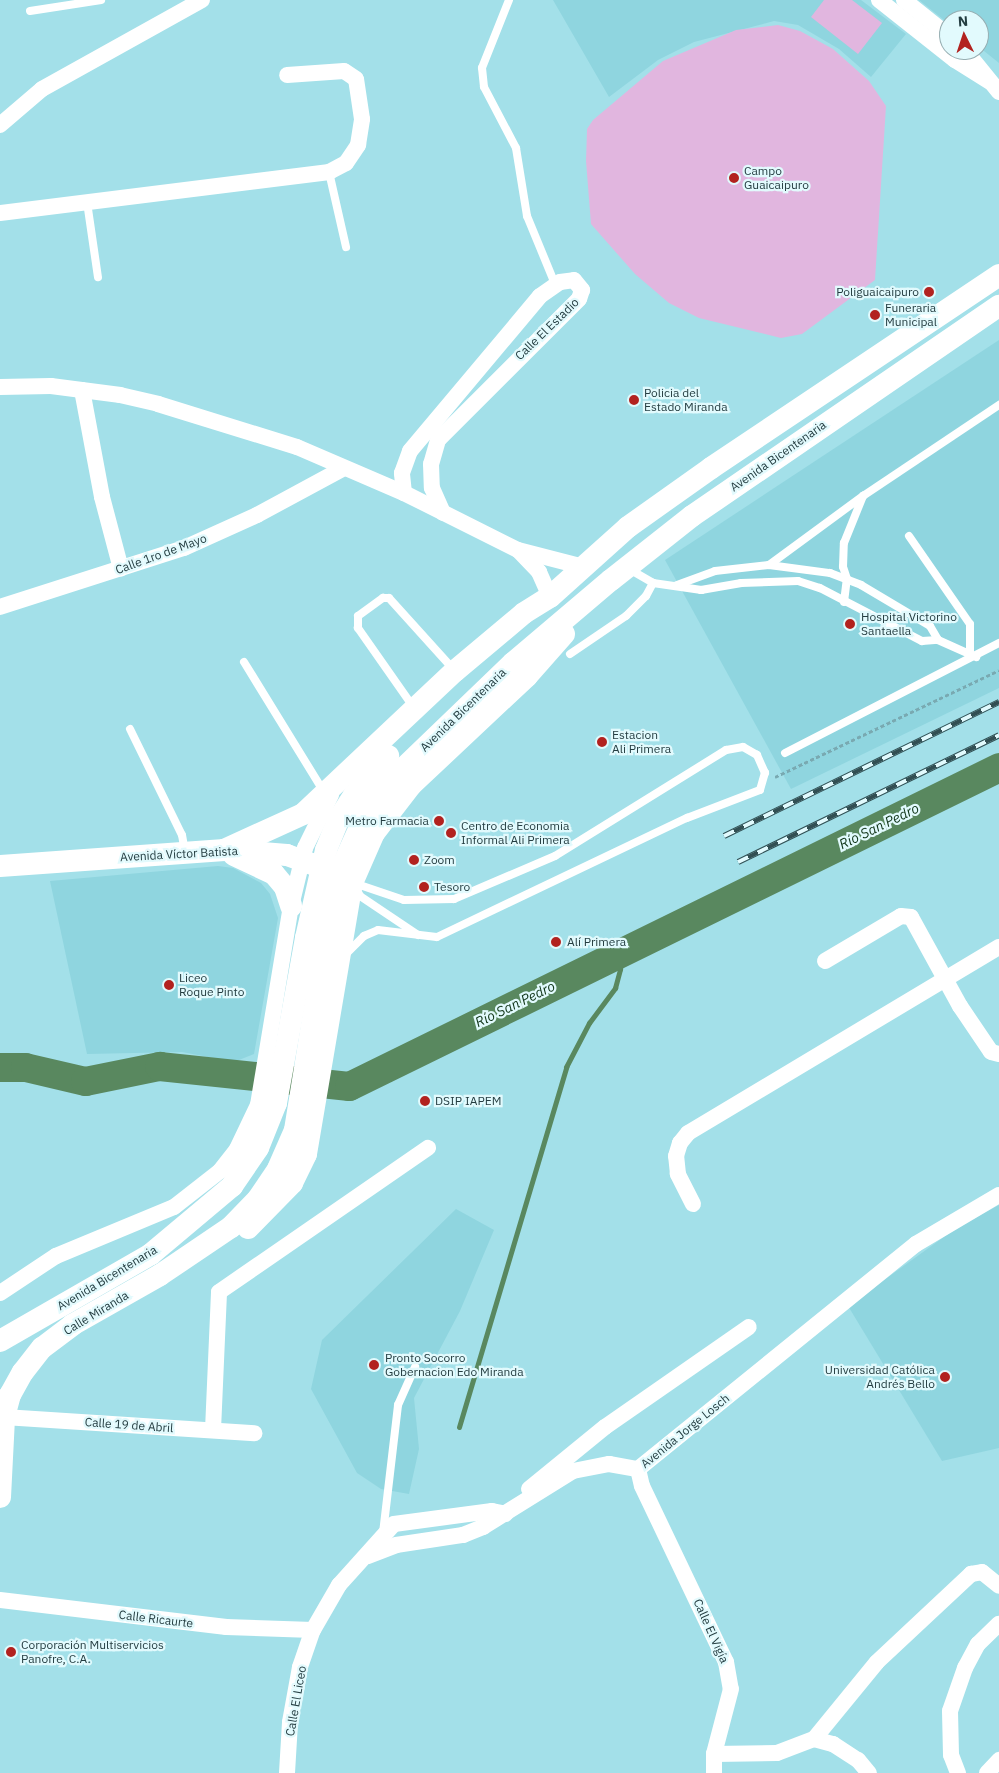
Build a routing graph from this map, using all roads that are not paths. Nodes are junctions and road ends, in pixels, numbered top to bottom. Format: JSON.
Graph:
{"nodes":[{"id":1,"x":101,"y":0,"type":"edge"},
{"id":2,"x":202,"y":0,"type":"edge"},
{"id":3,"x":509,"y":0,"type":"edge"},
{"id":4,"x":879,"y":0,"type":"edge"},
{"id":5,"x":904,"y":0,"type":"edge"},
{"id":6,"x":30,"y":11,"type":"dead end"},
{"id":7,"x":915,"y":19,"type":"junction"},
{"id":8,"x":939,"y":31,"type":"edge"},
{"id":9,"x":973,"y":60,"type":"edge"},
{"id":10,"x":287,"y":75,"type":"dead end"},
{"id":11,"x":994,"y":87,"type":"edge"},
{"id":12,"x":0,"y":125,"type":"edge"},
{"id":13,"x":329,"y":172,"type":"junction"},
{"id":14,"x":87,"y":202,"type":"junction"},
{"id":15,"x":0,"y":213,"type":"edge"},
{"id":16,"x":346,"y":247,"type":"dead end"},
{"id":17,"x":999,"y":275,"type":"edge"},
{"id":18,"x":98,"y":277,"type":"dead end"},
{"id":19,"x":555,"y":284,"type":"junction"},
{"id":20,"x":999,"y":306,"type":"edge"},
{"id":21,"x":0,"y":387,"type":"edge"},
{"id":22,"x":82,"y":390,"type":"junction"},
{"id":23,"x":999,"y":405,"type":"edge"},
{"id":24,"x":342,"y":469,"type":"junction"},
{"id":25,"x":404,"y":493,"type":"junction"},
{"id":26,"x":863,"y":496,"type":"junction"},
{"id":27,"x":443,"y":513,"type":"junction"},
{"id":28,"x":909,"y":536,"type":"dead end"},
{"id":29,"x":518,"y":550,"type":"junction"},
{"id":30,"x":769,"y":565,"type":"junction"},
{"id":31,"x":584,"y":567,"type":"junction"},
{"id":32,"x":121,"y":569,"type":"junction"},
{"id":33,"x":619,"y":574,"type":"junction"},
{"id":34,"x":847,"y":579,"type":"junction"},
{"id":35,"x":653,"y":583,"type":"junction"},
{"id":36,"x":676,"y":585,"type":"junction"},
{"id":37,"x":548,"y":599,"type":"junction"},
{"id":38,"x":844,"y":602,"type":"junction"},
{"id":39,"x":0,"y":607,"type":"edge"},
{"id":40,"x":938,"y":640,"type":"junction"},
{"id":41,"x":999,"y":644,"type":"edge"},
{"id":42,"x":570,"y":654,"type":"dead end"},
{"id":43,"x":507,"y":655,"type":"junction"},
{"id":44,"x":973,"y":656,"type":"junction"},
{"id":45,"x":244,"y":662,"type":"dead end"},
{"id":46,"x":455,"y":671,"type":"junction"},
{"id":47,"x":415,"y":710,"type":"junction"},
{"id":48,"x":130,"y":729,"type":"dead end"},
{"id":49,"x":785,"y":753,"type":"dead end"},
{"id":50,"x":332,"y":790,"type":"junction"},
{"id":51,"x":224,"y":850,"type":"junction"},
{"id":52,"x":185,"y":853,"type":"junction"},
{"id":53,"x":302,"y":859,"type":"junction"},
{"id":54,"x":0,"y":866,"type":"edge"},
{"id":55,"x":352,"y":882,"type":"junction"},
{"id":56,"x":291,"y":906,"type":"junction"},
{"id":57,"x":420,"y":936,"type":"junction"},
{"id":58,"x":999,"y":947,"type":"edge"},
{"id":59,"x":340,"y":960,"type":"junction"},
{"id":60,"x":825,"y":961,"type":"dead end"},
{"id":61,"x":947,"y":978,"type":"junction"},
{"id":62,"x":999,"y":1054,"type":"edge"},
{"id":63,"x":428,"y":1148,"type":"dead end"},
{"id":64,"x":999,"y":1195,"type":"edge"},
{"id":65,"x":693,"y":1204,"type":"dead end"},
{"id":66,"x":160,"y":1275,"type":"junction"},
{"id":67,"x":0,"y":1293,"type":"edge"},
{"id":68,"x":749,"y":1327,"type":"dead end"},
{"id":69,"x":0,"y":1341,"type":"edge"},
{"id":70,"x":415,"y":1367,"type":"dead end"},
{"id":71,"x":4,"y":1417,"type":"junction"},
{"id":72,"x":213,"y":1430,"type":"junction"},
{"id":73,"x":254,"y":1433,"type":"dead end"},
{"id":74,"x":638,"y":1469,"type":"junction"},
{"id":75,"x":0,"y":1497,"type":"edge"},
{"id":76,"x":510,"y":1511,"type":"junction"},
{"id":77,"x":389,"y":1541,"type":"junction"},
{"id":78,"x":999,"y":1586,"type":"edge"},
{"id":79,"x":0,"y":1600,"type":"edge"},
{"id":80,"x":999,"y":1624,"type":"edge"},
{"id":81,"x":313,"y":1630,"type":"junction"},
{"id":82,"x":814,"y":1739,"type":"junction"},
{"id":83,"x":714,"y":1754,"type":"junction"},
{"id":84,"x":999,"y":1760,"type":"edge"},
{"id":85,"x":287,"y":1773,"type":"edge"},
{"id":86,"x":714,"y":1773,"type":"edge"},
{"id":87,"x":868,"y":1773,"type":"edge"},
{"id":88,"x":958,"y":1773,"type":"edge"},
{"id":89,"x":987,"y":1773,"type":"edge"}],
"edges":[{"from":1,"to":6,"type":"lane"},
{"from":2,"to":12,"type":"street"},
{"from":3,"to":19,"type":"lane"},
{"from":4,"to":7,"type":"street"},
{"from":5,"to":7,"type":"street"},
{"from":7,"to":8,"type":"street"},
{"from":7,"to":11,"type":"street"},
{"from":9,"to":11,"type":"street"},
{"from":10,"to":13,"type":"street"},
{"from":13,"to":14,"type":"street"},
{"from":13,"to":16,"type":"lane"},
{"from":14,"to":15,"type":"street"},
{"from":14,"to":18,"type":"lane"},
{"from":17,"to":31,"type":"street","name":"Avenida Bicentenaria"},
{"from":19,"to":25,"type":"street","name":"Calle El Estadio"},
{"from":19,"to":27,"type":"street","name":"Calle El Estadio"},
{"from":20,"to":33,"type":"street","name":"Avenida Bicentenaria"},
{"from":21,"to":22,"type":"street"},
{"from":22,"to":24,"type":"street"},
{"from":22,"to":32,"type":"street"},
{"from":23,"to":26,"type":"lane"},
{"from":24,"to":25,"type":"street"},
{"from":24,"to":32,"type":"street","name":"Calle 1ro de Mayo"},
{"from":25,"to":27,"type":"street"},
{"from":26,"to":30,"type":"lane"},
{"from":26,"to":34,"type":"lane"},
{"from":27,"to":29,"type":"street"},
{"from":28,"to":44,"type":"lane"},
{"from":29,"to":31,"type":"street"},
{"from":29,"to":37,"type":"street"},
{"from":30,"to":34,"type":"lane"},
{"from":30,"to":36,"type":"lane"},
{"from":31,"to":37,"type":"street","name":"Avenida Bicentenaria"},
{"from":32,"to":39,"type":"street","name":"Calle 1ro de Mayo"},
{"from":33,"to":35,"type":"lane"},
{"from":33,"to":43,"type":"street","name":"Avenida Bicentenaria"},
{"from":33,"to":55,"type":"street"},
{"from":34,"to":38,"type":"lane"},
{"from":34,"to":40,"type":"lane"},
{"from":35,"to":36,"type":"lane"},
{"from":35,"to":42,"type":"lane"},
{"from":36,"to":38,"type":"lane"},
{"from":37,"to":43,"type":"street","name":"Avenida Bicentenaria"},
{"from":37,"to":46,"type":"street"},
{"from":38,"to":40,"type":"lane"},
{"from":40,"to":44,"type":"lane"},
{"from":41,"to":44,"type":"lane"},
{"from":43,"to":66,"type":"street","name":"Avenida Bicentenaria"},
{"from":43,"to":69,"type":"street","name":"Avenida Bicentenaria"},
{"from":44,"to":49,"type":"lane"},
{"from":45,"to":50,"type":"lane"},
{"from":46,"to":47,"type":"street"},
{"from":46,"to":47,"type":"lane"},
{"from":47,"to":50,"type":"street"},
{"from":48,"to":52,"type":"lane"},
{"from":50,"to":51,"type":"street"},
{"from":50,"to":53,"type":"street"},
{"from":51,"to":52,"type":"street","name":"Avenida Víctor Batista"},
{"from":51,"to":53,"type":"street","name":"Avenida Víctor Batista"},
{"from":51,"to":56,"type":"street"},
{"from":52,"to":54,"type":"street","name":"Avenida Víctor Batista"},
{"from":53,"to":55,"type":"street","name":"Avenida Víctor Batista"},
{"from":53,"to":56,"type":"street"},
{"from":55,"to":57,"type":"lane"},
{"from":55,"to":57,"type":"lane"},
{"from":55,"to":59,"type":"street"},
{"from":56,"to":67,"type":"street"},
{"from":57,"to":59,"type":"lane"},
{"from":58,"to":61,"type":"street"},
{"from":59,"to":66,"type":"street"},
{"from":60,"to":61,"type":"street"},
{"from":61,"to":62,"type":"street"},
{"from":61,"to":65,"type":"street"},
{"from":63,"to":72,"type":"street"},
{"from":64,"to":74,"type":"street","name":"Avenida Jorge Losch"},
{"from":66,"to":71,"type":"street","name":"Calle Miranda"},
{"from":68,"to":76,"type":"street"},
{"from":70,"to":77,"type":"lane"},
{"from":71,"to":72,"type":"street","name":"Calle 19 de Abril"},
{"from":71,"to":75,"type":"street","name":"Calle Miranda"},
{"from":72,"to":73,"type":"street","name":"Calle 19 de Abril"},
{"from":74,"to":76,"type":"street","name":"Avenida Jorge Losch"},
{"from":74,"to":83,"type":"street","name":"Calle El Vigía"},
{"from":76,"to":77,"type":"street","name":"Avenida Jorge Losch"},
{"from":76,"to":77,"type":"street"},
{"from":77,"to":81,"type":"street"},
{"from":78,"to":82,"type":"street"},
{"from":79,"to":81,"type":"street","name":"Calle Ricaurte"},
{"from":80,"to":88,"type":"street"},
{"from":81,"to":85,"type":"street","name":"Calle El Liceo"},
{"from":82,"to":83,"type":"street"},
{"from":82,"to":87,"type":"street"},
{"from":83,"to":86,"type":"street","name":"Calle El Vigía"},
{"from":84,"to":89,"type":"street"}]}
